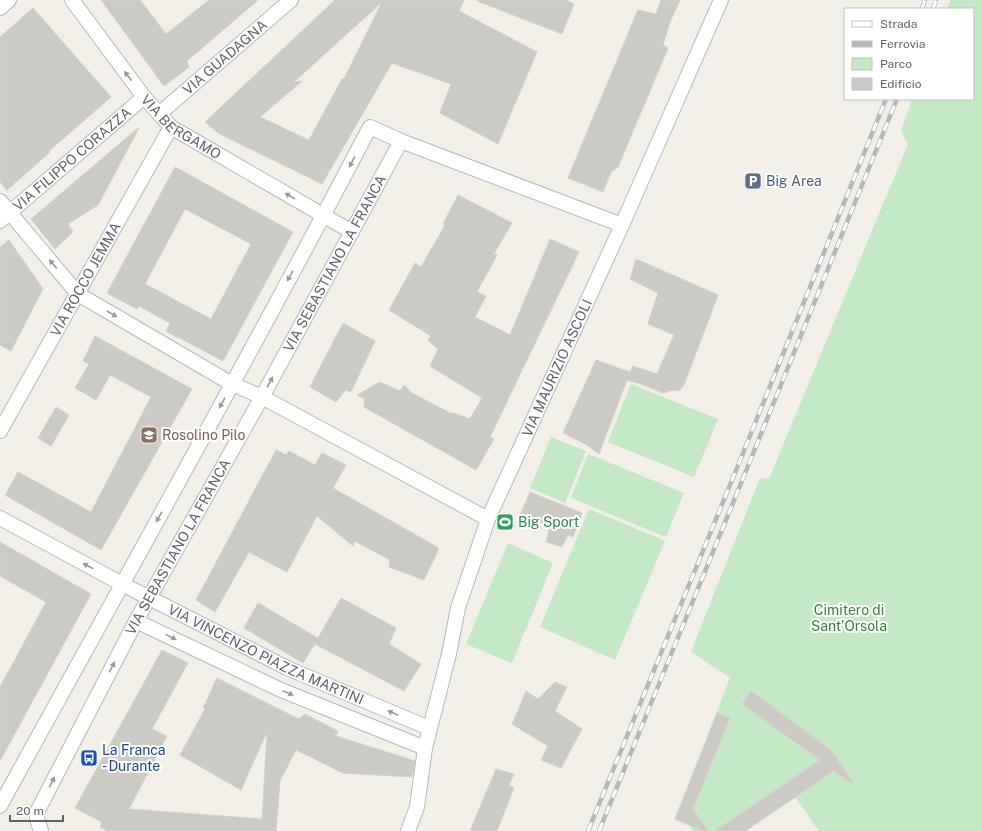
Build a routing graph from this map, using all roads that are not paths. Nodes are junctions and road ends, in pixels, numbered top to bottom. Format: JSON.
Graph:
{"nodes":[{"id":1,"x":9,"y":0,"type":"edge"},
{"id":2,"x":72,"y":0,"type":"edge"},
{"id":3,"x":291,"y":0,"type":"edge"},
{"id":4,"x":721,"y":0,"type":"edge"},
{"id":5,"x":0,"y":8,"type":"edge"},
{"id":6,"x":144,"y":97,"type":"junction"},
{"id":7,"x":159,"y":114,"type":"junction"},
{"id":8,"x":171,"y":127,"type":"junction"},
{"id":9,"x":401,"y":141,"type":"junction"},
{"id":10,"x":0,"y":201,"type":"edge"},
{"id":11,"x":323,"y":216,"type":"junction"},
{"id":12,"x":5,"y":217,"type":"edge"},
{"id":13,"x":622,"y":225,"type":"junction"},
{"id":14,"x":352,"y":232,"type":"junction"},
{"id":15,"x":78,"y":294,"type":"junction"},
{"id":16,"x":232,"y":384,"type":"junction"},
{"id":17,"x":262,"y":397,"type":"junction"},
{"id":18,"x":0,"y":431,"type":"edge"},
{"id":19,"x":0,"y":518,"type":"edge"},
{"id":20,"x":488,"y":519,"type":"junction"},
{"id":21,"x":122,"y":584,"type":"junction"},
{"id":22,"x":150,"y":597,"type":"junction"},
{"id":23,"x":136,"y":621,"type":"junction"},
{"id":24,"x":429,"y":728,"type":"junction"},
{"id":25,"x":424,"y":748,"type":"junction"},
{"id":26,"x":0,"y":806,"type":"edge"},
{"id":27,"x":41,"y":831,"type":"edge"},
{"id":28,"x":408,"y":831,"type":"edge"}],
"edges":[{"from":1,"to":5,"type":"street"},
{"from":6,"to":2,"type":"street","name":"VIA BERGAMO","one_way":true},
{"from":3,"to":7,"type":"street","name":"VIA GUADAGNA"},
{"from":4,"to":13,"type":"street","name":"VIA MAURIZIO ASCOLI"},
{"from":6,"to":7,"type":"street","name":"VIA BERGAMO"},
{"from":6,"to":12,"type":"street","name":"VIA FILIPPO CORAZZA"},
{"from":7,"to":8,"type":"street","name":"VIA BERGAMO"},
{"from":11,"to":8,"type":"street","name":"VIA BERGAMO","one_way":true},
{"from":8,"to":15,"type":"street","name":"VIA ROCCO JEMMA"},
{"from":9,"to":11,"type":"street","one_way":true},
{"from":9,"to":13,"type":"street"},
{"from":9,"to":14,"type":"street","name":"VIA SEBASTIANO LA FRANCA"},
{"from":10,"to":12,"type":"street"},
{"from":11,"to":14,"type":"street","name":"VIA BERGAMO"},
{"from":11,"to":16,"type":"street","one_way":true},
{"from":15,"to":12,"type":"street","one_way":true},
{"from":13,"to":20,"type":"street","name":"VIA MAURIZIO ASCOLI"},
{"from":17,"to":14,"type":"street","name":"VIA SEBASTIANO LA FRANCA","one_way":true},
{"from":15,"to":16,"type":"street","one_way":true},
{"from":15,"to":18,"type":"street","name":"VIA ROCCO JEMMA"},
{"from":16,"to":17,"type":"street"},
{"from":16,"to":21,"type":"street","one_way":true},
{"from":17,"to":20,"type":"street"},
{"from":17,"to":22,"type":"street","name":"VIA SEBASTIANO LA FRANCA"},
{"from":21,"to":19,"type":"street","name":"VIA VINCENZO PIAZZA MARTINI","one_way":true},
{"from":20,"to":24,"type":"street","name":"VIA MAURIZIO ASCOLI"},
{"from":21,"to":22,"type":"street","name":"VIA VINCENZO PIAZZA MARTINI"},
{"from":21,"to":26,"type":"street"},
{"from":22,"to":23,"type":"street","name":"VIA SEBASTIANO LA FRANCA"},
{"from":24,"to":22,"type":"street","name":"VIA VINCENZO PIAZZA MARTINI","one_way":true},
{"from":23,"to":25,"type":"street","name":"VIA VINCENZO PIAZZA MARTINI","one_way":true},
{"from":27,"to":23,"type":"street","name":"VIA SEBASTIANO LA FRANCA","one_way":true},
{"from":24,"to":25,"type":"street","name":"VIA MAURIZIO ASCOLI"},
{"from":25,"to":28,"type":"street","name":"VIA MAURIZIO ASCOLI"}]}
